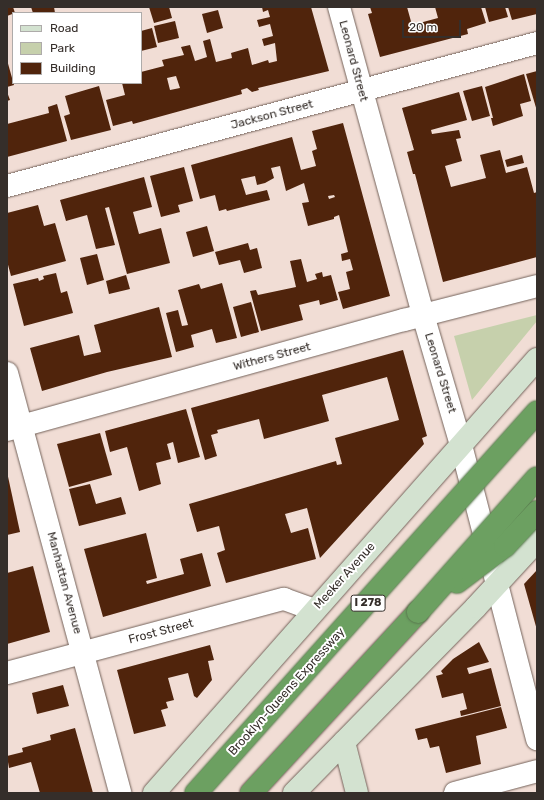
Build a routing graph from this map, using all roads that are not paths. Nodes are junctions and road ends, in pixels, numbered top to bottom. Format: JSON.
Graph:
{"nodes":[{"id":1,"x":339,"y":7,"type":"edge"},
{"id":2,"x":537,"y":44,"type":"edge"},
{"id":3,"x":361,"y":90,"type":"junction"},
{"id":4,"x":7,"y":186,"type":"edge"},
{"id":5,"x":537,"y":286,"type":"edge"},
{"id":6,"x":423,"y":315,"type":"junction"},
{"id":7,"x":537,"y":359,"type":"edge"},
{"id":8,"x":7,"y":373,"type":"edge"},
{"id":9,"x":537,"y":412,"type":"edge"},
{"id":10,"x":14,"y":428,"type":"edge"},
{"id":11,"x":461,"y":445,"type":"junction"},
{"id":12,"x":537,"y":478,"type":"edge"},
{"id":13,"x":537,"y":512,"type":"edge"},
{"id":14,"x":537,"y":541,"type":"edge"},
{"id":15,"x":497,"y":583,"type":"junction"},
{"id":16,"x":314,"y":610,"type":"junction"},
{"id":17,"x":418,"y":612,"type":"junction"},
{"id":18,"x":83,"y":652,"type":"junction"},
{"id":19,"x":7,"y":673,"type":"edge"},
{"id":20,"x":537,"y":739,"type":"edge"},
{"id":21,"x":344,"y":742,"type":"junction"},
{"id":22,"x":537,"y":771,"type":"edge"},
{"id":23,"x":120,"y":793,"type":"edge"},
{"id":24,"x":154,"y":793,"type":"edge"},
{"id":25,"x":196,"y":793,"type":"edge"},
{"id":26,"x":251,"y":793,"type":"edge"},
{"id":27,"x":294,"y":793,"type":"edge"},
{"id":28,"x":357,"y":793,"type":"edge"},
{"id":29,"x":455,"y":793,"type":"edge"}],
"edges":[{"from":1,"to":3,"type":"street","name":"Leonard Street"},
{"from":2,"to":3,"type":"street","name":"Jackson Street"},
{"from":3,"to":4,"type":"street","name":"Jackson Street"},
{"from":3,"to":6,"type":"street","name":"Leonard Street"},
{"from":5,"to":6,"type":"street","name":"Withers Street"},
{"from":6,"to":10,"type":"street","name":"Withers Street"},
{"from":6,"to":11,"type":"street","name":"Leonard Street"},
{"from":7,"to":11,"type":"main road","name":"Meeker Avenue"},
{"from":8,"to":10,"type":"street","name":"Manhattan Avenue"},
{"from":9,"to":25,"type":"highway","name":"Brooklyn-Queens Expressway","number":"I 278","bridge":true},
{"from":10,"to":18,"type":"street","name":"Manhattan Avenue"},
{"from":11,"to":15,"type":"street","name":"Leonard Street"},
{"from":11,"to":16,"type":"main road","name":"Meeker Avenue"},
{"from":12,"to":17,"type":"highway","bridge":true},
{"from":13,"to":17,"type":"highway","bridge":true},
{"from":14,"to":15,"type":"main road"},
{"from":15,"to":20,"type":"street","name":"Leonard Street"},
{"from":15,"to":21,"type":"main road"},
{"from":16,"to":18,"type":"street","name":"Frost Street"},
{"from":16,"to":24,"type":"main road","name":"Meeker Avenue"},
{"from":17,"to":26,"type":"highway"},
{"from":18,"to":19,"type":"street","name":"Frost Street"},
{"from":18,"to":23,"type":"street","name":"Manhattan Avenue"},
{"from":21,"to":27,"type":"main road"},
{"from":21,"to":28,"type":"main road"},
{"from":22,"to":29,"type":"street"}]}
